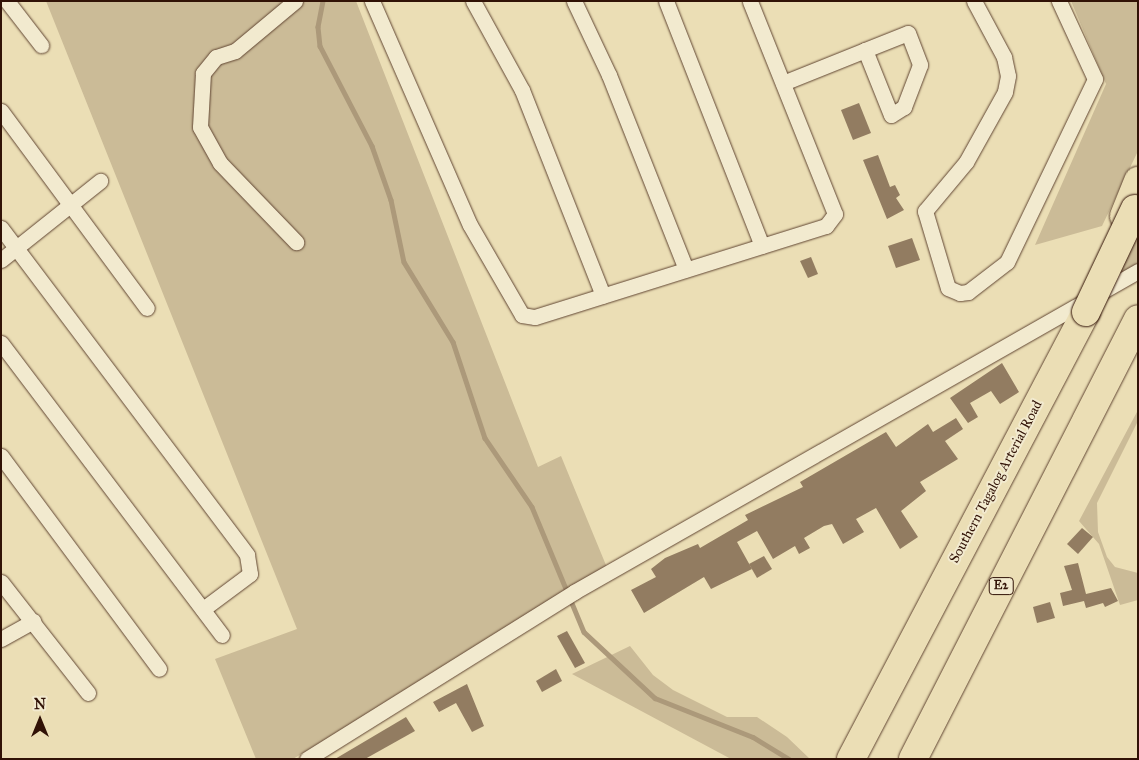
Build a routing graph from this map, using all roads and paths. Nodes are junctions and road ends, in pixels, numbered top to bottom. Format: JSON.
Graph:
{"nodes":[{"id":1,"x":7,"y":1,"type":"edge"},
{"id":2,"x":294,"y":1,"type":"edge"},
{"id":3,"x":372,"y":1,"type":"edge"},
{"id":4,"x":473,"y":1,"type":"edge"},
{"id":5,"x":574,"y":1,"type":"edge"},
{"id":6,"x":666,"y":1,"type":"edge"},
{"id":7,"x":750,"y":1,"type":"edge"},
{"id":8,"x":974,"y":1,"type":"edge"},
{"id":9,"x":1059,"y":1,"type":"edge"},
{"id":10,"x":41,"y":45,"type":"dead end"},
{"id":11,"x":865,"y":50,"type":"junction"},
{"id":12,"x":783,"y":83,"type":"junction"},
{"id":13,"x":1,"y":111,"type":"edge"},
{"id":14,"x":100,"y":181,"type":"dead end"},
{"id":15,"x":1138,"y":181,"type":"edge"},
{"id":16,"x":70,"y":203,"type":"junction"},
{"id":17,"x":1132,"y":210,"type":"edge"},
{"id":18,"x":1,"y":228,"type":"edge"},
{"id":19,"x":296,"y":242,"type":"dead end"},
{"id":20,"x":762,"y":246,"type":"junction"},
{"id":21,"x":17,"y":249,"type":"junction"},
{"id":22,"x":1,"y":260,"type":"edge"},
{"id":23,"x":686,"y":269,"type":"junction"},
{"id":24,"x":1138,"y":271,"type":"edge"},
{"id":25,"x":603,"y":296,"type":"junction"},
{"id":26,"x":147,"y":308,"type":"dead end"},
{"id":27,"x":1138,"y":319,"type":"edge"},
{"id":28,"x":1,"y":343,"type":"edge"},
{"id":29,"x":1,"y":456,"type":"edge"},
{"id":30,"x":1,"y":582,"type":"edge"},
{"id":31,"x":203,"y":608,"type":"junction"},
{"id":32,"x":33,"y":621,"type":"junction"},
{"id":33,"x":222,"y":635,"type":"dead end"},
{"id":34,"x":1,"y":639,"type":"edge"},
{"id":35,"x":159,"y":669,"type":"dead end"},
{"id":36,"x":88,"y":693,"type":"dead end"},
{"id":37,"x":857,"y":747,"type":"edge"},
{"id":38,"x":307,"y":759,"type":"edge"},
{"id":39,"x":913,"y":759,"type":"edge"}],
"edges":[{"from":1,"to":10,"type":"street"},
{"from":2,"to":19,"type":"street"},
{"from":3,"to":25,"type":"street"},
{"from":4,"to":25,"type":"street"},
{"from":5,"to":23,"type":"street"},
{"from":6,"to":20,"type":"street"},
{"from":7,"to":12,"type":"street"},
{"from":8,"to":9,"type":"street"},
{"from":11,"to":11,"type":"street"},
{"from":11,"to":12,"type":"street"},
{"from":12,"to":20,"type":"street"},
{"from":13,"to":16,"type":"street"},
{"from":14,"to":16,"type":"street"},
{"from":15,"to":17,"type":"highway","name":"Southern Tagalog Arterial Road"},
{"from":16,"to":21,"type":"street"},
{"from":16,"to":26,"type":"street"},
{"from":17,"to":37,"type":"highway","name":"Southern Tagalog Arterial Road","bridge":true},
{"from":18,"to":21,"type":"street"},
{"from":20,"to":23,"type":"street"},
{"from":21,"to":22,"type":"street"},
{"from":21,"to":31,"type":"street"},
{"from":23,"to":25,"type":"street"},
{"from":24,"to":38,"type":"street"},
{"from":27,"to":39,"type":"highway","number":"E2"},
{"from":28,"to":31,"type":"street"},
{"from":29,"to":35,"type":"street"},
{"from":30,"to":32,"type":"street"},
{"from":31,"to":33,"type":"street"},
{"from":32,"to":34,"type":"street"},
{"from":32,"to":36,"type":"street"}]}
